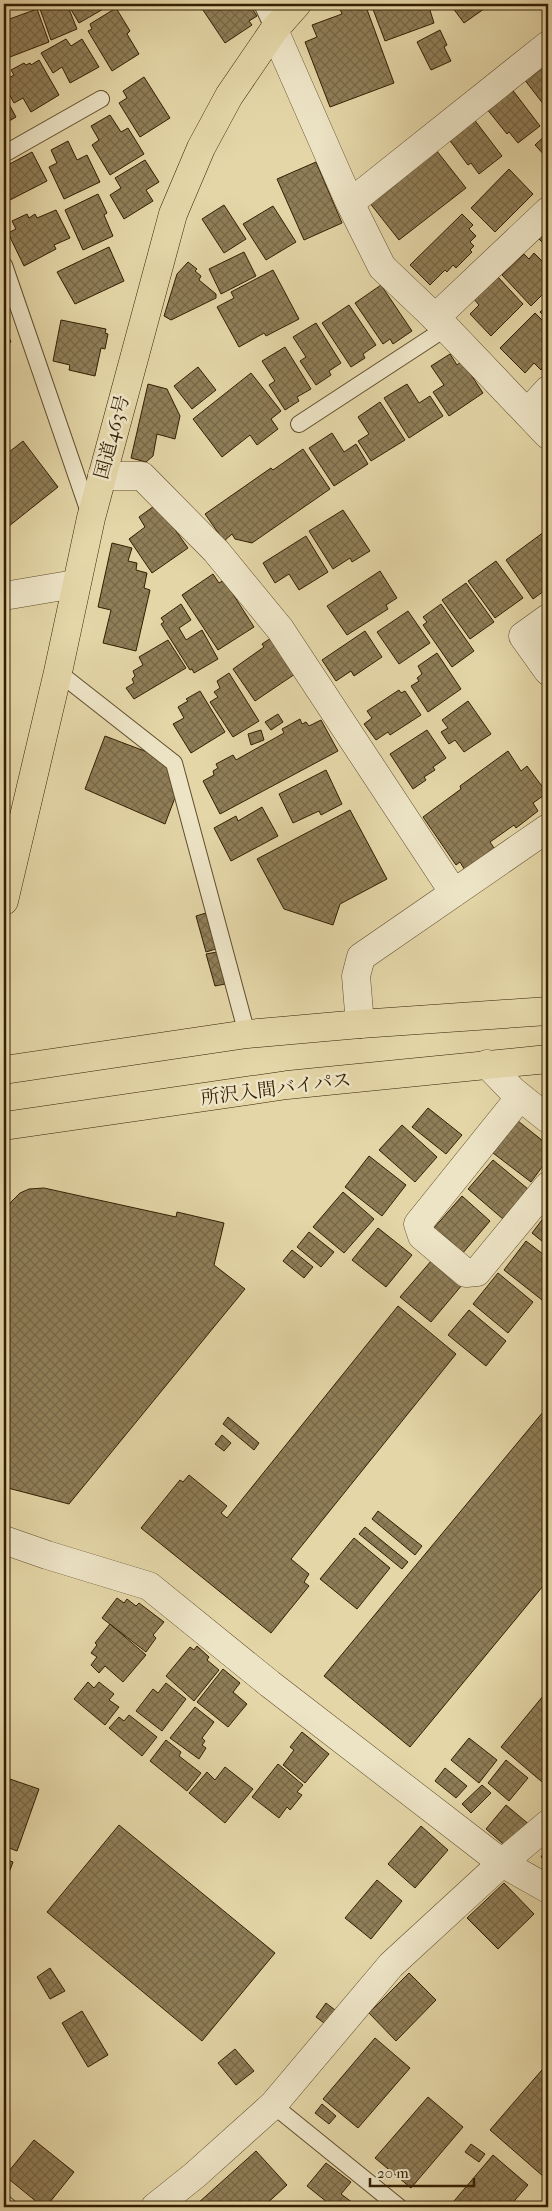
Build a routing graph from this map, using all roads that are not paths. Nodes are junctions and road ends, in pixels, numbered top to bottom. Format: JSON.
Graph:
{"nodes":[{"id":1,"x":262,"y":4,"type":"edge"},
{"id":2,"x":297,"y":4,"type":"edge"},
{"id":3,"x":274,"y":30,"type":"junction"},
{"id":4,"x":548,"y":45,"type":"edge"},
{"id":5,"x":101,"y":99,"type":"dead end"},
{"id":6,"x":4,"y":154,"type":"edge"},
{"id":7,"x":350,"y":203,"type":"junction"},
{"id":8,"x":548,"y":211,"type":"edge"},
{"id":9,"x":4,"y":265,"type":"edge"},
{"id":10,"x":440,"y":323,"type":"junction"},
{"id":11,"x":548,"y":390,"type":"edge"},
{"id":12,"x":527,"y":413,"type":"junction"},
{"id":13,"x":299,"y":424,"type":"dead end"},
{"id":14,"x":548,"y":435,"type":"edge"},
{"id":15,"x":102,"y":476,"type":"junction"},
{"id":16,"x":91,"y":518,"type":"junction"},
{"id":17,"x":76,"y":584,"type":"junction"},
{"id":18,"x":4,"y":596,"type":"edge"},
{"id":19,"x":548,"y":618,"type":"edge"},
{"id":20,"x":548,"y":670,"type":"edge"},
{"id":21,"x":58,"y":672,"type":"junction"},
{"id":22,"x":548,"y":828,"type":"edge"},
{"id":23,"x":454,"y":893,"type":"junction"},
{"id":24,"x":4,"y":901,"type":"edge"},
{"id":25,"x":548,"y":1011,"type":"edge"},
{"id":26,"x":360,"y":1024,"type":"junction"},
{"id":27,"x":247,"y":1034,"type":"junction"},
{"id":28,"x":548,"y":1059,"type":"edge"},
{"id":29,"x":487,"y":1064,"type":"junction"},
{"id":30,"x":4,"y":1070,"type":"edge"},
{"id":31,"x":520,"y":1097,"type":"junction"},
{"id":32,"x":548,"y":1119,"type":"edge"},
{"id":33,"x":4,"y":1126,"type":"edge"},
{"id":34,"x":548,"y":1186,"type":"edge"},
{"id":35,"x":4,"y":1540,"type":"edge"},
{"id":36,"x":548,"y":1824,"type":"edge"},
{"id":37,"x":502,"y":1863,"type":"junction"},
{"id":38,"x":548,"y":1889,"type":"edge"},
{"id":39,"x":273,"y":2105,"type":"junction"},
{"id":40,"x":4,"y":2203,"type":"edge"},
{"id":41,"x":9,"y":2207,"type":"edge"},
{"id":42,"x":155,"y":2207,"type":"edge"},
{"id":43,"x":399,"y":2207,"type":"edge"}],
"edges":[{"from":1,"to":3,"type":"lane"},
{"from":2,"to":3,"type":"main road","name":"国道463号"},
{"from":3,"to":7,"type":"street"},
{"from":3,"to":15,"type":"main road","name":"国道463号"},
{"from":4,"to":7,"type":"street"},
{"from":5,"to":6,"type":"lane"},
{"from":7,"to":10,"type":"street"},
{"from":8,"to":10,"type":"street"},
{"from":9,"to":16,"type":"lane"},
{"from":10,"to":12,"type":"street"},
{"from":10,"to":13,"type":"lane"},
{"from":11,"to":12,"type":"street"},
{"from":12,"to":14,"type":"street"},
{"from":15,"to":16,"type":"main road","name":"国道463号"},
{"from":15,"to":23,"type":"street"},
{"from":16,"to":17,"type":"main road","name":"国道463号"},
{"from":17,"to":18,"type":"street"},
{"from":17,"to":21,"type":"main road","name":"国道463号"},
{"from":19,"to":20,"type":"street"},
{"from":21,"to":24,"type":"main road","name":"国道463号"},
{"from":21,"to":27,"type":"lane"},
{"from":22,"to":23,"type":"street"},
{"from":23,"to":26,"type":"street"},
{"from":25,"to":26,"type":"main road"},
{"from":26,"to":27,"type":"main road"},
{"from":27,"to":30,"type":"main road"},
{"from":28,"to":29,"type":"main road","name":"所沢入間バイパス"},
{"from":29,"to":31,"type":"street"},
{"from":29,"to":33,"type":"main road","name":"所沢入間バイパス"},
{"from":31,"to":32,"type":"street"},
{"from":31,"to":34,"type":"street"},
{"from":35,"to":37,"type":"street"},
{"from":36,"to":37,"type":"street"},
{"from":37,"to":38,"type":"street"},
{"from":37,"to":39,"type":"street"},
{"from":39,"to":42,"type":"street"},
{"from":39,"to":43,"type":"lane"},
{"from":40,"to":41,"type":"lane"}]}
